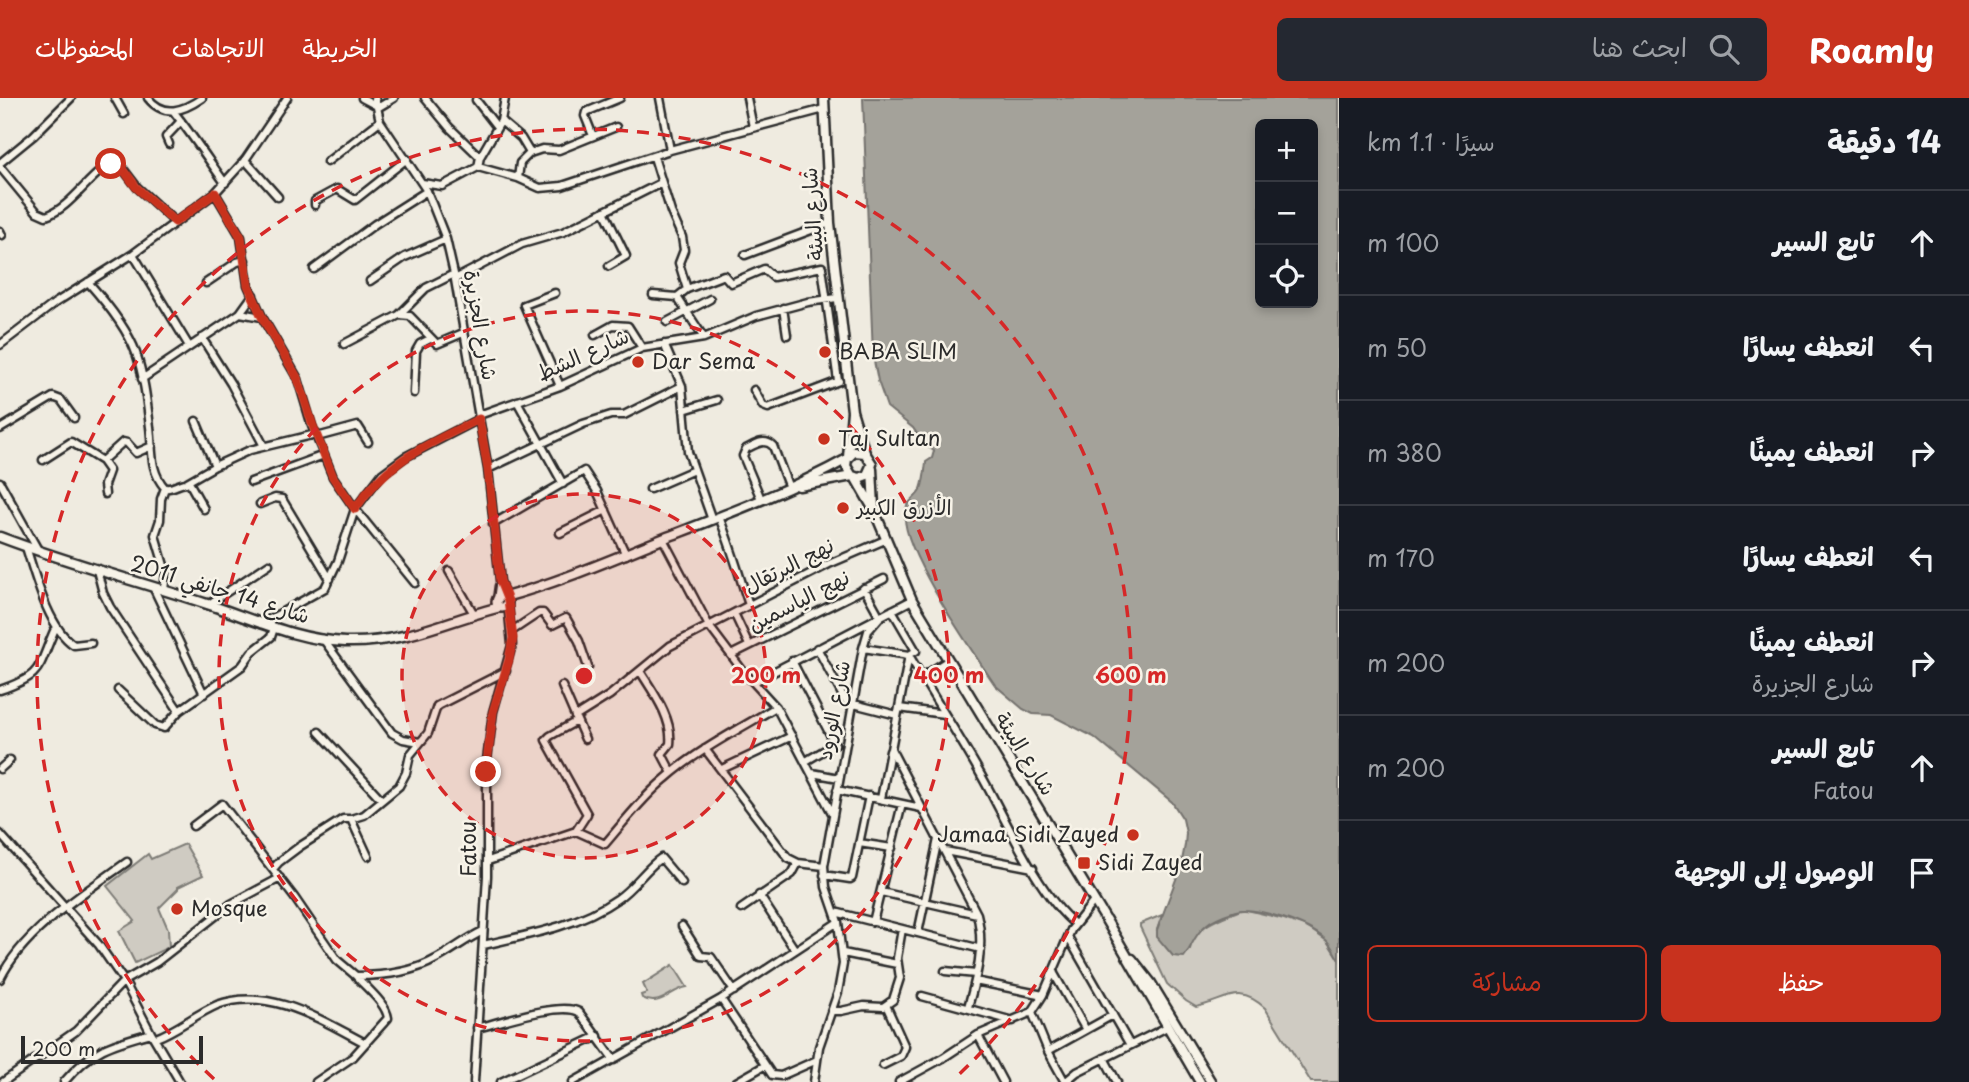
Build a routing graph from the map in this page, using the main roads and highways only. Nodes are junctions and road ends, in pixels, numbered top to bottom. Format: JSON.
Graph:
{"nodes":[{"id":1,"x":824,"y":98,"type":"edge"},
{"id":2,"x":852,"y":411,"type":"junction"},
{"id":3,"x":865,"y":453,"type":"junction"},
{"id":4,"x":847,"y":458,"type":"junction"},
{"id":5,"x":872,"y":469,"type":"junction"},
{"id":6,"x":853,"y":477,"type":"junction"},
{"id":7,"x":789,"y":488,"type":"junction"},
{"id":8,"x":874,"y":510,"type":"junction"},
{"id":9,"x":0,"y":537,"type":"edge"},
{"id":10,"x":1116,"y":937,"type":"junction"},
{"id":11,"x":1203,"y":1080,"type":"edge"}],
"edges":[{"from":1,"to":2,"type":"main road","name":"شارع البيئة"},
{"from":2,"to":3,"type":"main road","name":"شارع البيئة"},
{"from":2,"to":4,"type":"main road","name":"شارع البيئة"},
{"from":3,"to":4,"type":"main road"},
{"from":3,"to":5,"type":"main road"},
{"from":4,"to":6,"type":"main road"},
{"from":4,"to":7,"type":"main road","name":"شارع 14 جانفي 2011"},
{"from":5,"to":6,"type":"main road"},
{"from":5,"to":8,"type":"main road","name":"شارع البيئة"},
{"from":6,"to":7,"type":"main road","name":"شارع 14 جانفي 2011"},
{"from":6,"to":8,"type":"main road","name":"شارع البيئة"},
{"from":7,"to":9,"type":"main road","name":"شارع 14 جانفي 2011"},
{"from":8,"to":10,"type":"main road","name":"شارع البيئة"},
{"from":10,"to":11,"type":"main road"},
{"from":10,"to":11,"type":"main road"}]}
